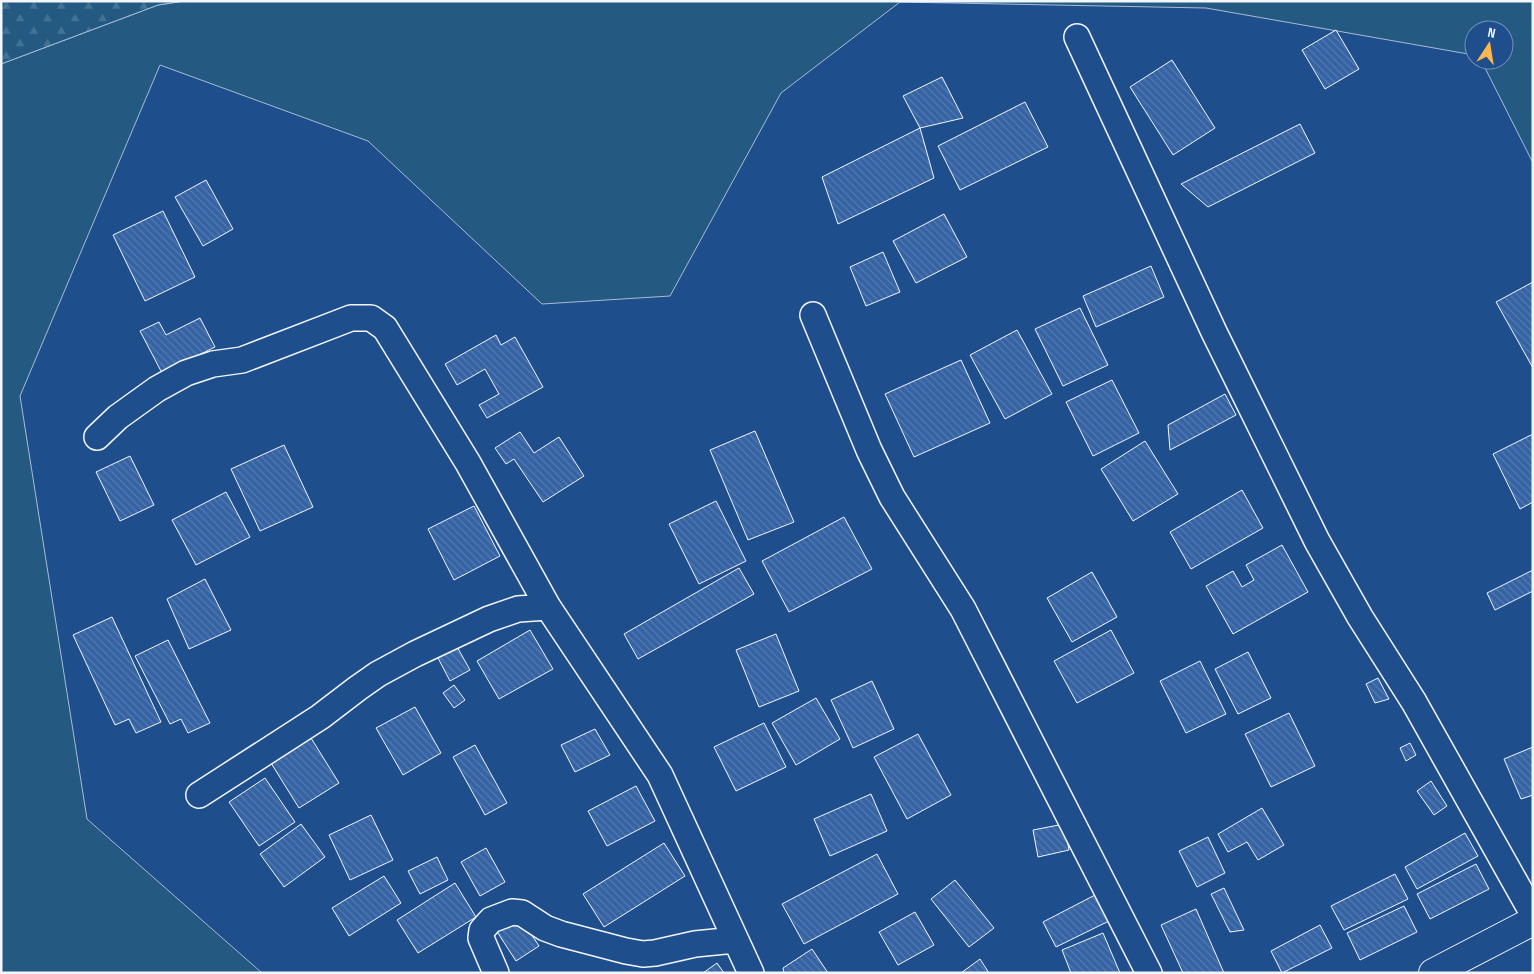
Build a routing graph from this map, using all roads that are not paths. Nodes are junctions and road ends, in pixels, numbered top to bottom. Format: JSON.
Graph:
{"nodes":[{"id":1,"x":1077,"y":37,"type":"dead end"},
{"id":2,"x":813,"y":315,"type":"dead end"},
{"id":3,"x":97,"y":437,"type":"dead end"},
{"id":4,"x":548,"y":607,"type":"junction"},
{"id":5,"x":200,"y":795,"type":"dead end"},
{"id":6,"x":1533,"y":914,"type":"edge"},
{"id":7,"x":1533,"y":921,"type":"edge"},
{"id":8,"x":735,"y":940,"type":"junction"},
{"id":9,"x":496,"y":973,"type":"edge"},
{"id":10,"x":750,"y":973,"type":"edge"},
{"id":11,"x":1149,"y":973,"type":"edge"},
{"id":12,"x":1433,"y":973,"type":"edge"}],
"edges":[{"from":1,"to":6,"type":"street"},
{"from":2,"to":11,"type":"street"},
{"from":3,"to":4,"type":"street"},
{"from":4,"to":5,"type":"street"},
{"from":4,"to":8,"type":"street"},
{"from":7,"to":12,"type":"street"},
{"from":8,"to":9,"type":"street"},
{"from":8,"to":10,"type":"street"}]}
